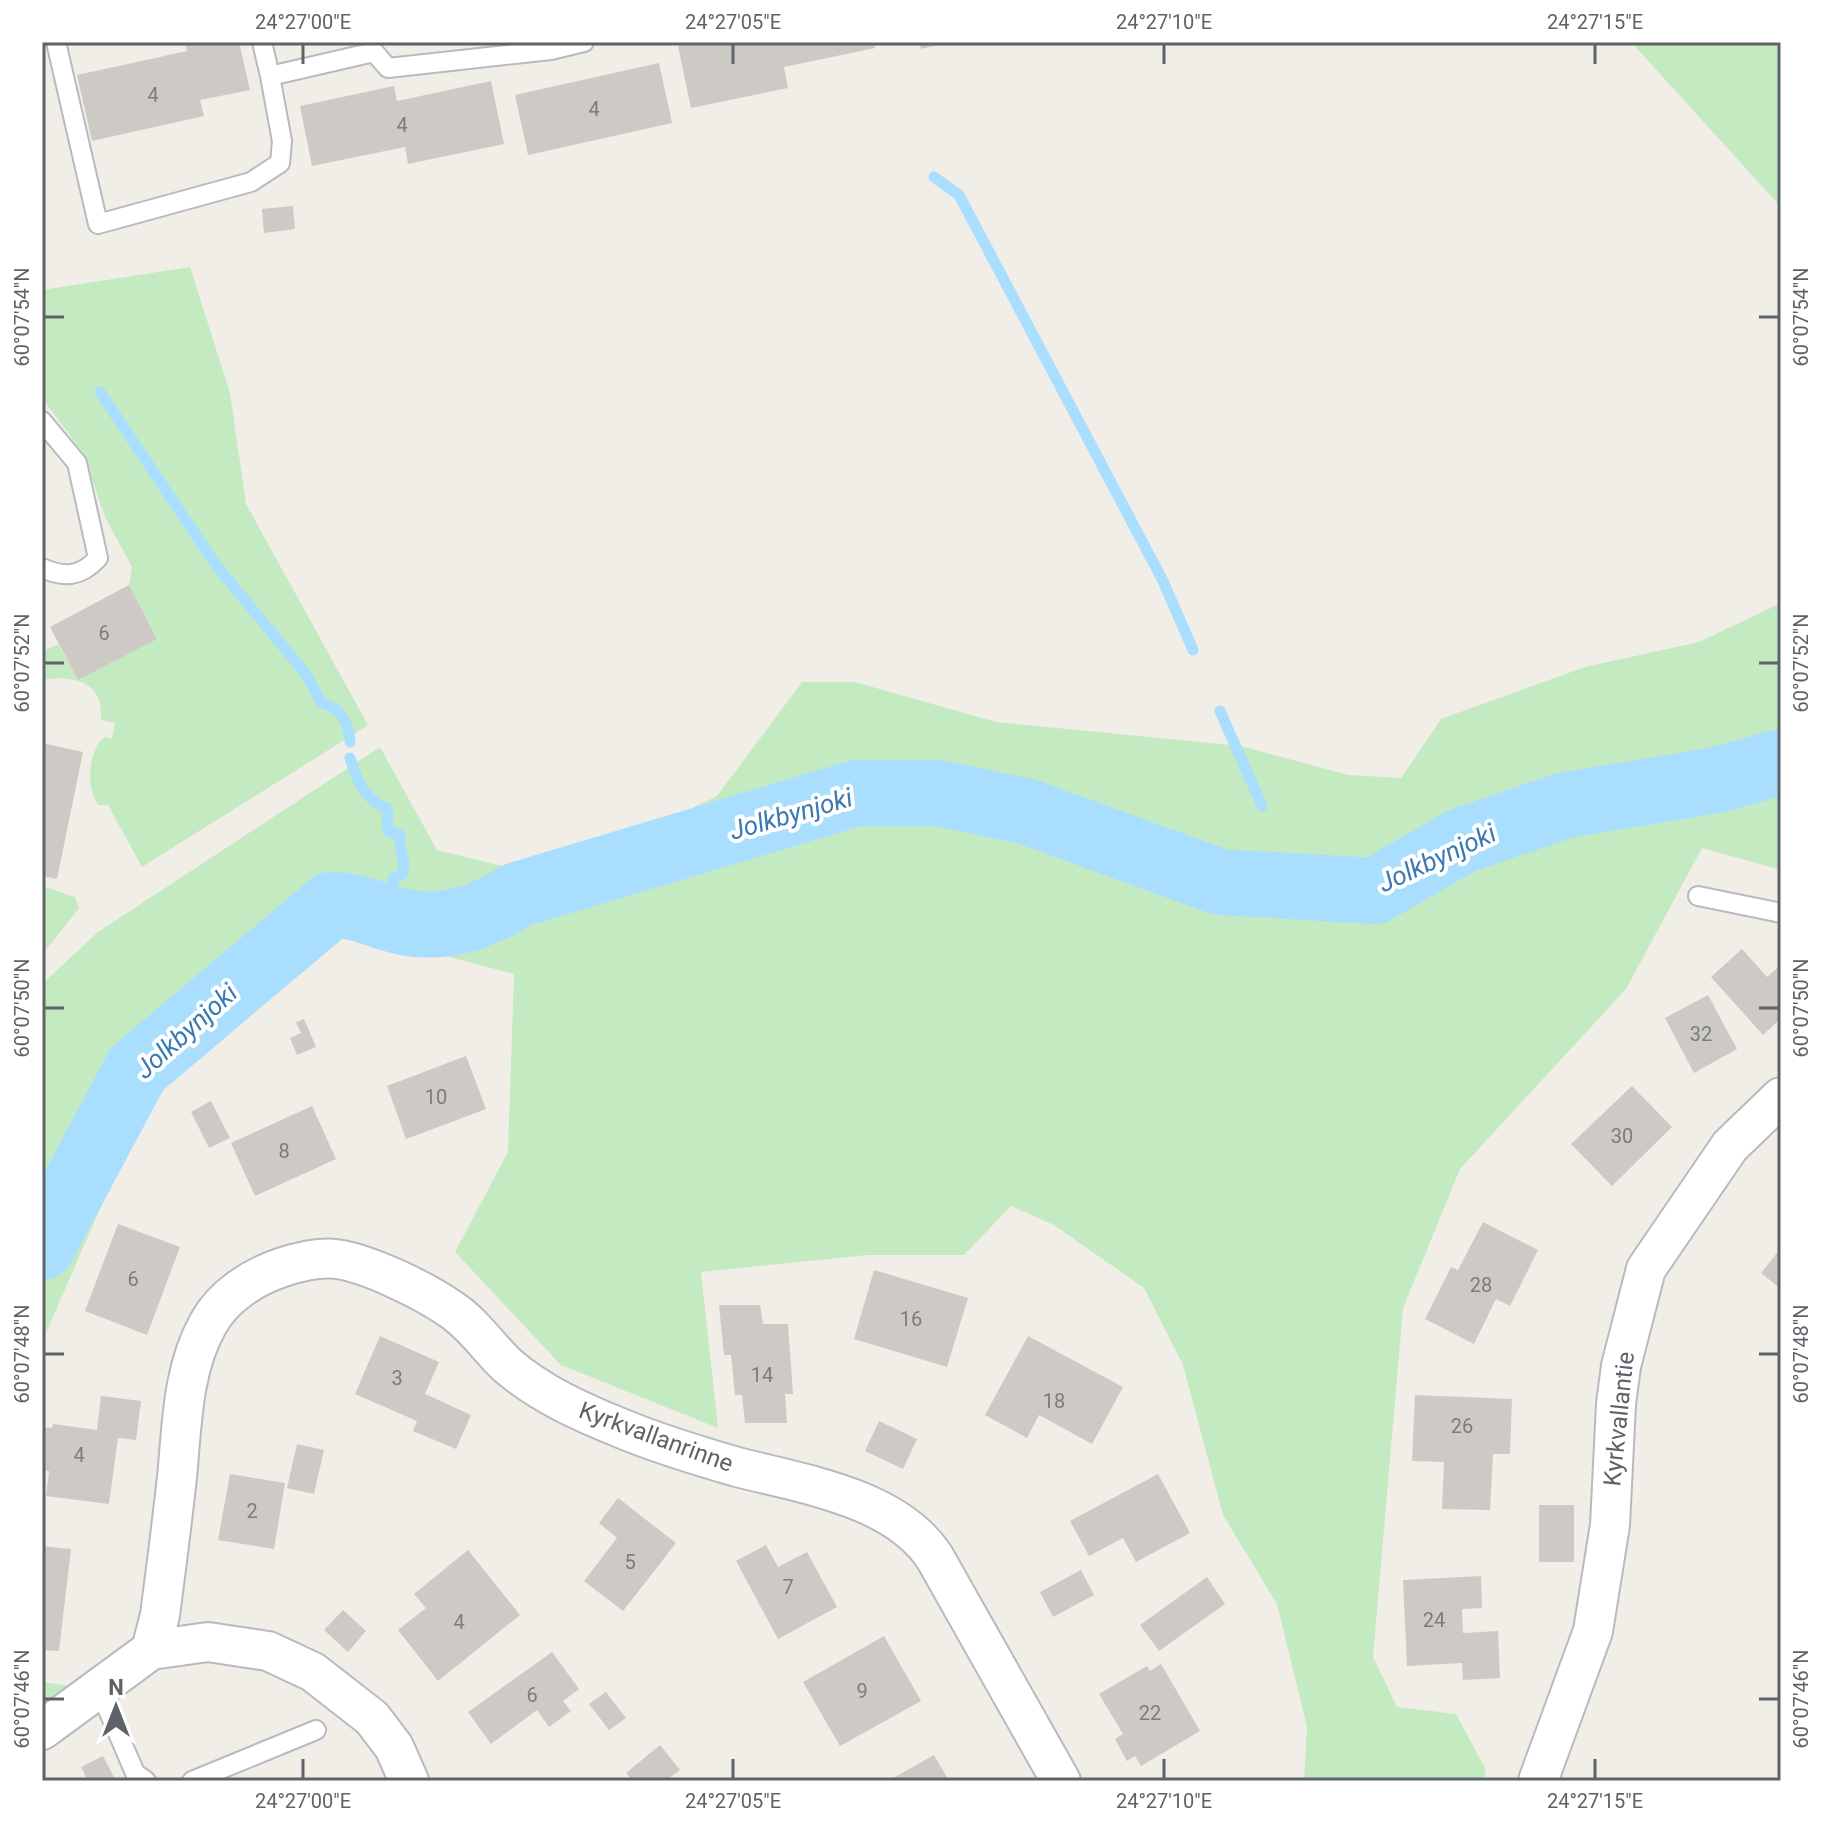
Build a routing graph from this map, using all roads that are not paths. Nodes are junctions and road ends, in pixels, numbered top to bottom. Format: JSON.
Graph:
{"nodes":[{"id":1,"x":56,"y":42,"type":"edge"},
{"id":2,"x":262,"y":42,"type":"edge"},
{"id":3,"x":584,"y":42,"type":"edge"},
{"id":4,"x":270,"y":76,"type":"junction"},
{"id":5,"x":42,"y":421,"type":"edge"},
{"id":6,"x":42,"y":568,"type":"edge"},
{"id":7,"x":1698,"y":896,"type":"dead end"},
{"id":8,"x":1781,"y":913,"type":"edge"},
{"id":9,"x":1781,"y":1097,"type":"edge"},
{"id":10,"x":151,"y":1650,"type":"junction"},
{"id":11,"x":99,"y":1689,"type":"junction"},
{"id":12,"x":42,"y":1730,"type":"edge"},
{"id":13,"x":316,"y":1730,"type":"dead end"},
{"id":14,"x":146,"y":1781,"type":"edge"},
{"id":15,"x":192,"y":1781,"type":"edge"},
{"id":16,"x":409,"y":1781,"type":"edge"},
{"id":17,"x":1061,"y":1781,"type":"edge"},
{"id":18,"x":1538,"y":1781,"type":"edge"}],
"edges":[{"from":1,"to":4,"type":"lane"},
{"from":2,"to":4,"type":"lane"},
{"from":3,"to":4,"type":"lane"},
{"from":5,"to":6,"type":"lane"},
{"from":7,"to":8,"type":"lane"},
{"from":9,"to":18,"type":"street","name":"Kyrkvallantie"},
{"from":10,"to":11,"type":"street"},
{"from":10,"to":16,"type":"street"},
{"from":10,"to":17,"type":"street","name":"Kyrkvallanrinne"},
{"from":11,"to":12,"type":"street"},
{"from":11,"to":14,"type":"lane"},
{"from":13,"to":15,"type":"lane"}]}
